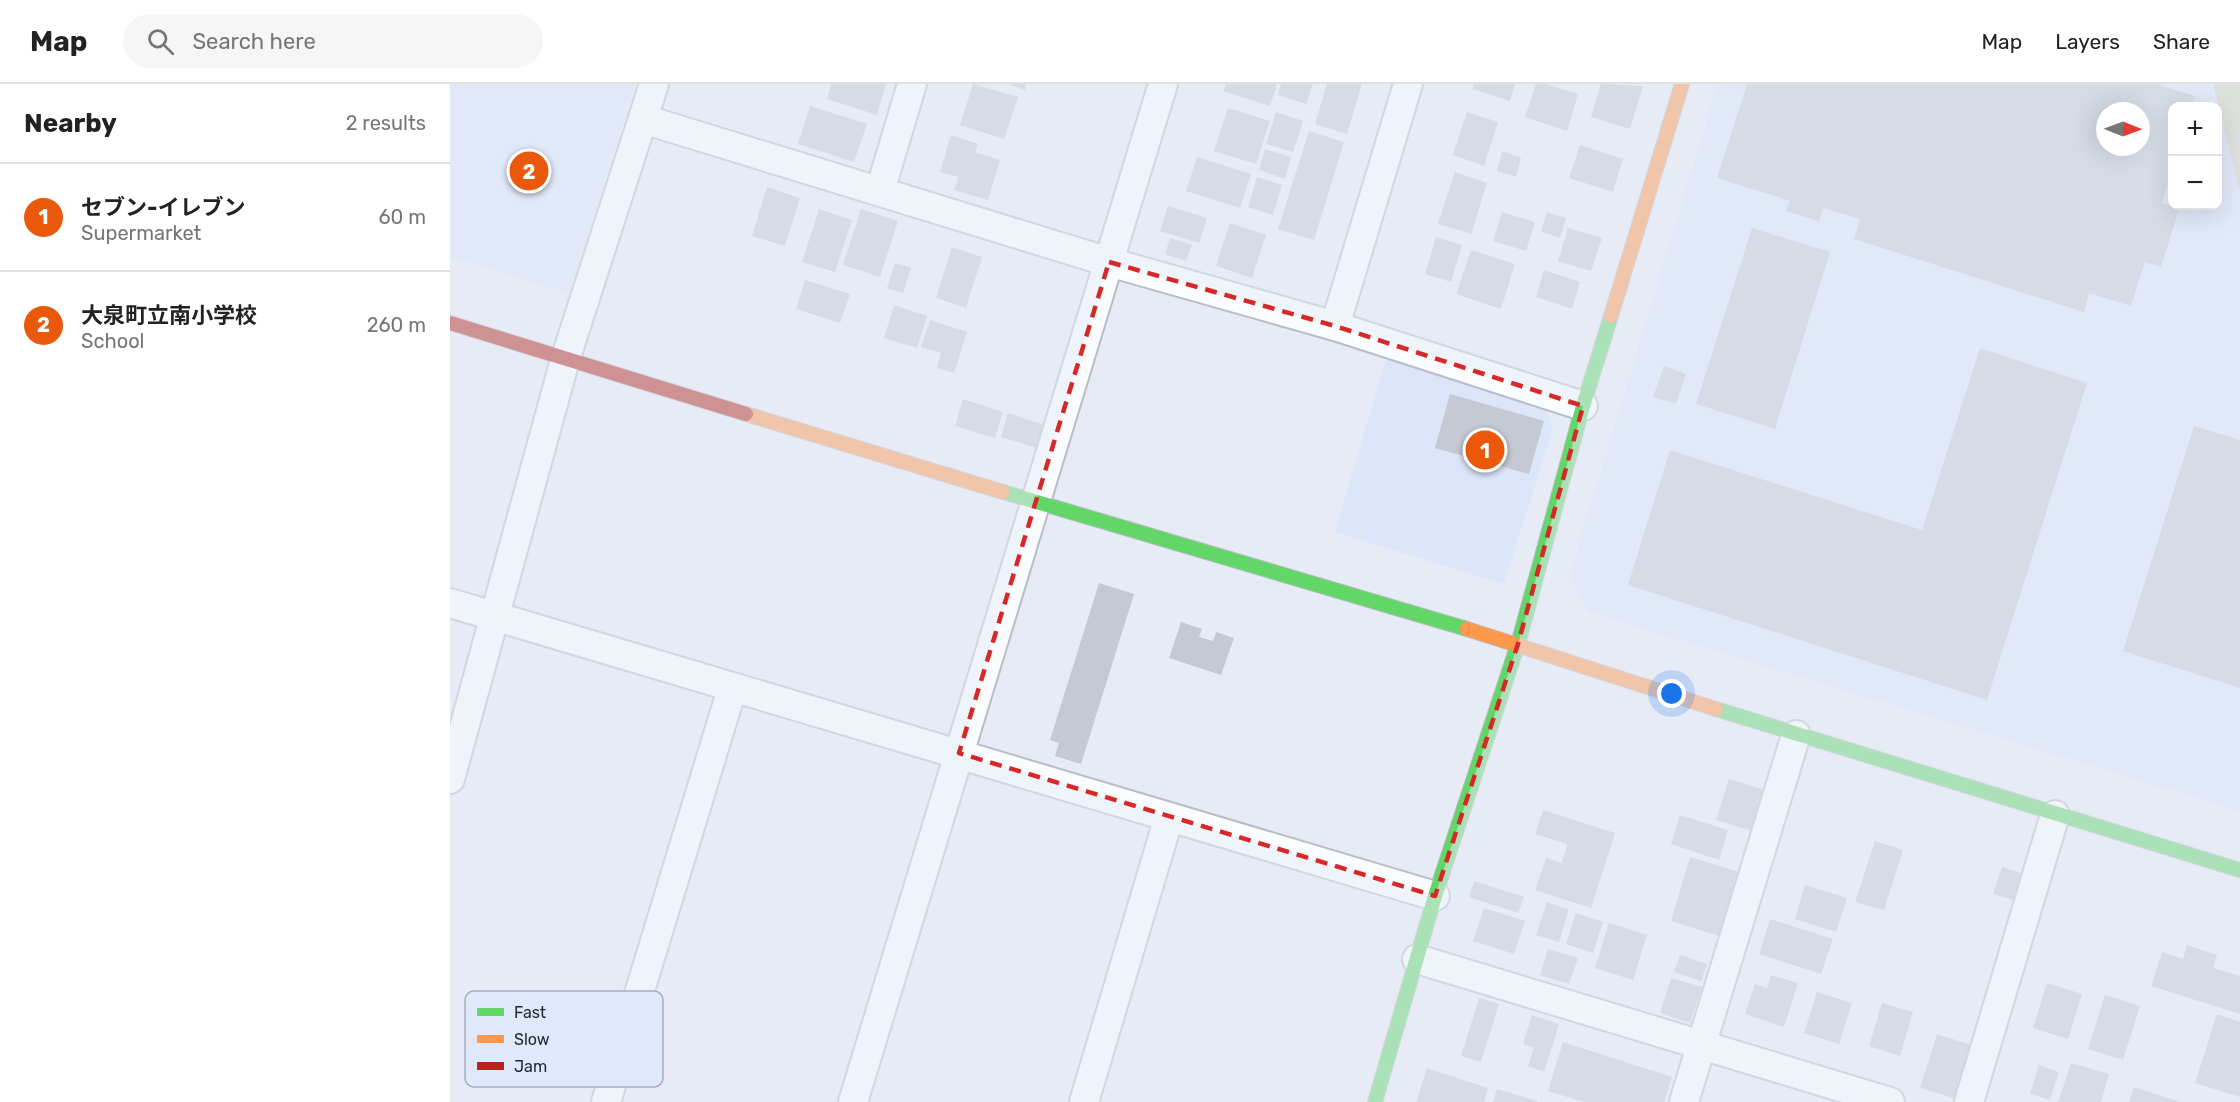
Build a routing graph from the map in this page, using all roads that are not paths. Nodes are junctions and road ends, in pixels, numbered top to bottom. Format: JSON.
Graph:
{"nodes":[{"id":1,"x":654,"y":84,"type":"edge"},
{"id":2,"x":912,"y":84,"type":"edge"},
{"id":3,"x":1163,"y":84,"type":"edge"},
{"id":4,"x":1408,"y":84,"type":"edge"},
{"id":5,"x":1682,"y":84,"type":"edge"},
{"id":6,"x":643,"y":119,"type":"junction"},
{"id":7,"x":880,"y":191,"type":"junction"},
{"id":8,"x":1109,"y":262,"type":"junction"},
{"id":9,"x":450,"y":323,"type":"edge"},
{"id":10,"x":1335,"y":326,"type":"junction"},
{"id":11,"x":565,"y":360,"type":"junction"},
{"id":12,"x":1583,"y":406,"type":"junction"},
{"id":13,"x":1035,"y":502,"type":"junction"},
{"id":14,"x":450,"y":603,"type":"edge"},
{"id":15,"x":493,"y":616,"type":"junction"},
{"id":16,"x":1518,"y":644,"type":"junction"},
{"id":17,"x":732,"y":689,"type":"junction"},
{"id":18,"x":1796,"y":735,"type":"junction"},
{"id":19,"x":959,"y":753,"type":"junction"},
{"id":20,"x":450,"y":779,"type":"edge"},
{"id":21,"x":2055,"y":815,"type":"junction"},
{"id":22,"x":1169,"y":817,"type":"junction"},
{"id":23,"x":2240,"y":870,"type":"edge"},
{"id":24,"x":1435,"y":896,"type":"junction"},
{"id":25,"x":1417,"y":959,"type":"junction"},
{"id":26,"x":640,"y":991,"type":"edge"},
{"id":27,"x":1700,"y":1044,"type":"junction"},
{"id":28,"x":611,"y":1087,"type":"edge"},
{"id":29,"x":606,"y":1102,"type":"edge"},
{"id":30,"x":853,"y":1102,"type":"edge"},
{"id":31,"x":1084,"y":1102,"type":"edge"},
{"id":32,"x":1375,"y":1102,"type":"edge"},
{"id":33,"x":1684,"y":1102,"type":"edge"},
{"id":34,"x":1890,"y":1102,"type":"edge"},
{"id":35,"x":1969,"y":1102,"type":"edge"}],
"edges":[{"from":1,"to":6,"type":"street"},
{"from":2,"to":7,"type":"street"},
{"from":3,"to":8,"type":"street"},
{"from":4,"to":10,"type":"street"},
{"from":5,"to":12,"type":"street"},
{"from":6,"to":7,"type":"street"},
{"from":6,"to":11,"type":"street"},
{"from":7,"to":8,"type":"street"},
{"from":8,"to":10,"type":"street"},
{"from":8,"to":13,"type":"street"},
{"from":9,"to":11,"type":"street"},
{"from":10,"to":12,"type":"street"},
{"from":11,"to":13,"type":"street"},
{"from":11,"to":15,"type":"street"},
{"from":12,"to":16,"type":"street"},
{"from":13,"to":16,"type":"street"},
{"from":13,"to":19,"type":"street"},
{"from":14,"to":15,"type":"street"},
{"from":15,"to":17,"type":"street"},
{"from":15,"to":20,"type":"street"},
{"from":16,"to":18,"type":"street"},
{"from":16,"to":24,"type":"street"},
{"from":17,"to":19,"type":"street"},
{"from":17,"to":26,"type":"street"},
{"from":18,"to":21,"type":"street"},
{"from":18,"to":27,"type":"street"},
{"from":19,"to":22,"type":"street"},
{"from":19,"to":30,"type":"street"},
{"from":21,"to":23,"type":"street"},
{"from":21,"to":35,"type":"street"},
{"from":22,"to":24,"type":"street"},
{"from":22,"to":31,"type":"street"},
{"from":24,"to":25,"type":"street"},
{"from":25,"to":27,"type":"street"},
{"from":25,"to":32,"type":"street"},
{"from":27,"to":33,"type":"street"},
{"from":27,"to":34,"type":"street"},
{"from":28,"to":29,"type":"street"}]}
